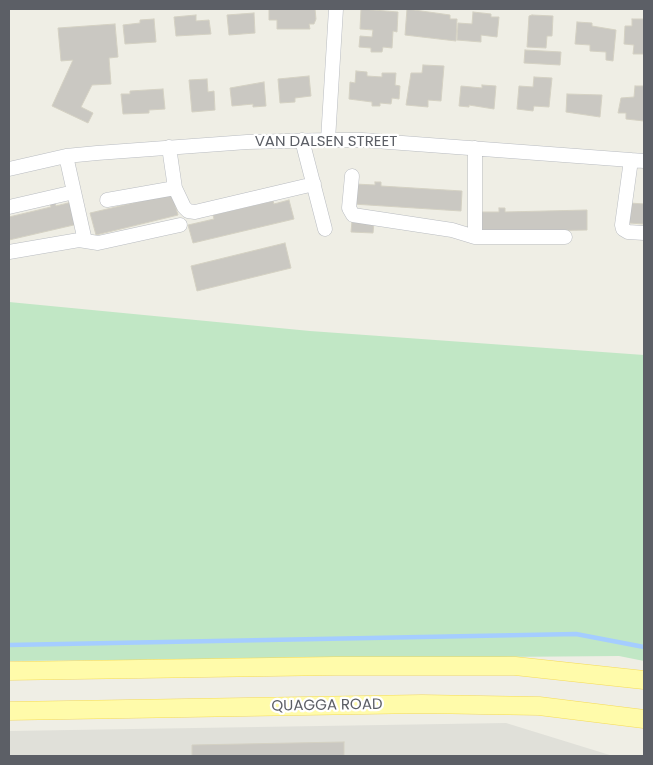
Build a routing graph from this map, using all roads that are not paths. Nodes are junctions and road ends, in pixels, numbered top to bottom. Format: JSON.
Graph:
{"nodes":[{"id":1,"x":336,"y":9,"type":"edge"},
{"id":2,"x":302,"y":140,"type":"junction"},
{"id":3,"x":328,"y":140,"type":"junction"},
{"id":4,"x":169,"y":147,"type":"junction"},
{"id":5,"x":474,"y":148,"type":"junction"},
{"id":6,"x":66,"y":156,"type":"junction"},
{"id":7,"x":638,"y":160,"type":"edge"},
{"id":8,"x":9,"y":169,"type":"edge"},
{"id":9,"x":352,"y":176,"type":"dead end"},
{"id":10,"x":314,"y":184,"type":"junction"},
{"id":11,"x":175,"y":188,"type":"junction"},
{"id":12,"x":74,"y":192,"type":"junction"},
{"id":13,"x":107,"y":200,"type":"dead end"},
{"id":14,"x":9,"y":207,"type":"edge"},
{"id":15,"x":180,"y":225,"type":"dead end"},
{"id":16,"x":325,"y":229,"type":"dead end"},
{"id":17,"x":644,"y":233,"type":"edge"},
{"id":18,"x":475,"y":237,"type":"junction"},
{"id":19,"x":564,"y":237,"type":"dead end"},
{"id":20,"x":85,"y":241,"type":"junction"},
{"id":21,"x":9,"y":252,"type":"edge"},
{"id":22,"x":9,"y":672,"type":"edge"},
{"id":23,"x":644,"y":680,"type":"edge"},
{"id":24,"x":9,"y":711,"type":"edge"},
{"id":25,"x":644,"y":719,"type":"edge"}],
"edges":[{"from":1,"to":3,"type":"street"},
{"from":2,"to":3,"type":"street","name":"VAN DALSEN STREET"},
{"from":2,"to":4,"type":"street","name":"VAN DALSEN STREET"},
{"from":2,"to":10,"type":"street"},
{"from":3,"to":5,"type":"street","name":"VAN DALSEN STREET"},
{"from":4,"to":6,"type":"street","name":"VAN DALSEN STREET"},
{"from":4,"to":11,"type":"street"},
{"from":5,"to":7,"type":"street","name":"VAN DALSEN STREET"},
{"from":5,"to":18,"type":"street"},
{"from":6,"to":8,"type":"street","name":"VAN DALSEN STREET"},
{"from":6,"to":12,"type":"street"},
{"from":7,"to":17,"type":"street"},
{"from":9,"to":18,"type":"street"},
{"from":10,"to":11,"type":"street"},
{"from":10,"to":16,"type":"street"},
{"from":11,"to":13,"type":"street"},
{"from":12,"to":14,"type":"street"},
{"from":12,"to":20,"type":"street"},
{"from":15,"to":20,"type":"street"},
{"from":18,"to":19,"type":"street"},
{"from":20,"to":21,"type":"street"},
{"from":22,"to":23,"type":"main road"},
{"from":24,"to":25,"type":"main road","name":"QUAGGA ROAD"}]}
